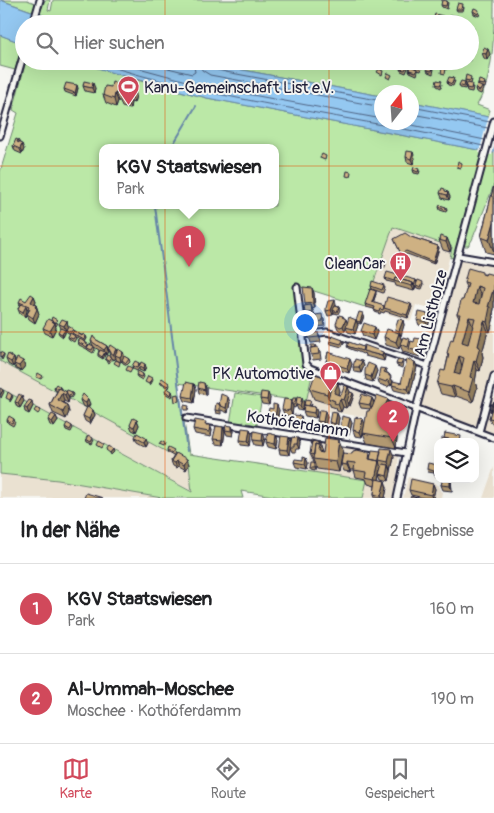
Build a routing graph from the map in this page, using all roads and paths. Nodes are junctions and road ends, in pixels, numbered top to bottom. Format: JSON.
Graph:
{"nodes":[{"id":1,"x":40,"y":0,"type":"edge"},
{"id":2,"x":36,"y":15,"type":"edge"},
{"id":3,"x":19,"y":70,"type":"edge"},
{"id":4,"x":494,"y":121,"type":"edge"},
{"id":5,"x":0,"y":136,"type":"edge"},
{"id":6,"x":459,"y":256,"type":"junction"},
{"id":7,"x":494,"y":262,"type":"edge"},
{"id":8,"x":297,"y":288,"type":"dead end"},
{"id":9,"x":303,"y":335,"type":"junction"},
{"id":10,"x":428,"y":366,"type":"junction"},
{"id":11,"x":494,"y":376,"type":"edge"},
{"id":12,"x":416,"y":409,"type":"junction"},
{"id":13,"x":186,"y":418,"type":"dead end"},
{"id":14,"x":479,"y":432,"type":"junction"},
{"id":15,"x":494,"y":438,"type":"edge"},
{"id":16,"x":406,"y":453,"type":"junction"},
{"id":17,"x":397,"y":498,"type":"edge"}],
"edges":[{"from":1,"to":2,"type":"street"},
{"from":3,"to":5,"type":"street"},
{"from":4,"to":6,"type":"street","name":"Am Listholze"},
{"from":6,"to":7,"type":"street"},
{"from":6,"to":10,"type":"street","name":"Am Listholze"},
{"from":8,"to":9,"type":"street"},
{"from":9,"to":10,"type":"street"},
{"from":9,"to":12,"type":"street"},
{"from":10,"to":12,"type":"street","name":"Am Listholze"},
{"from":11,"to":14,"type":"street"},
{"from":12,"to":14,"type":"street"},
{"from":12,"to":16,"type":"street","name":"Am Listholze"},
{"from":13,"to":16,"type":"street","name":"Kothöferdamm"},
{"from":14,"to":15,"type":"street"},
{"from":16,"to":17,"type":"street","name":"Am Listholze"}]}
